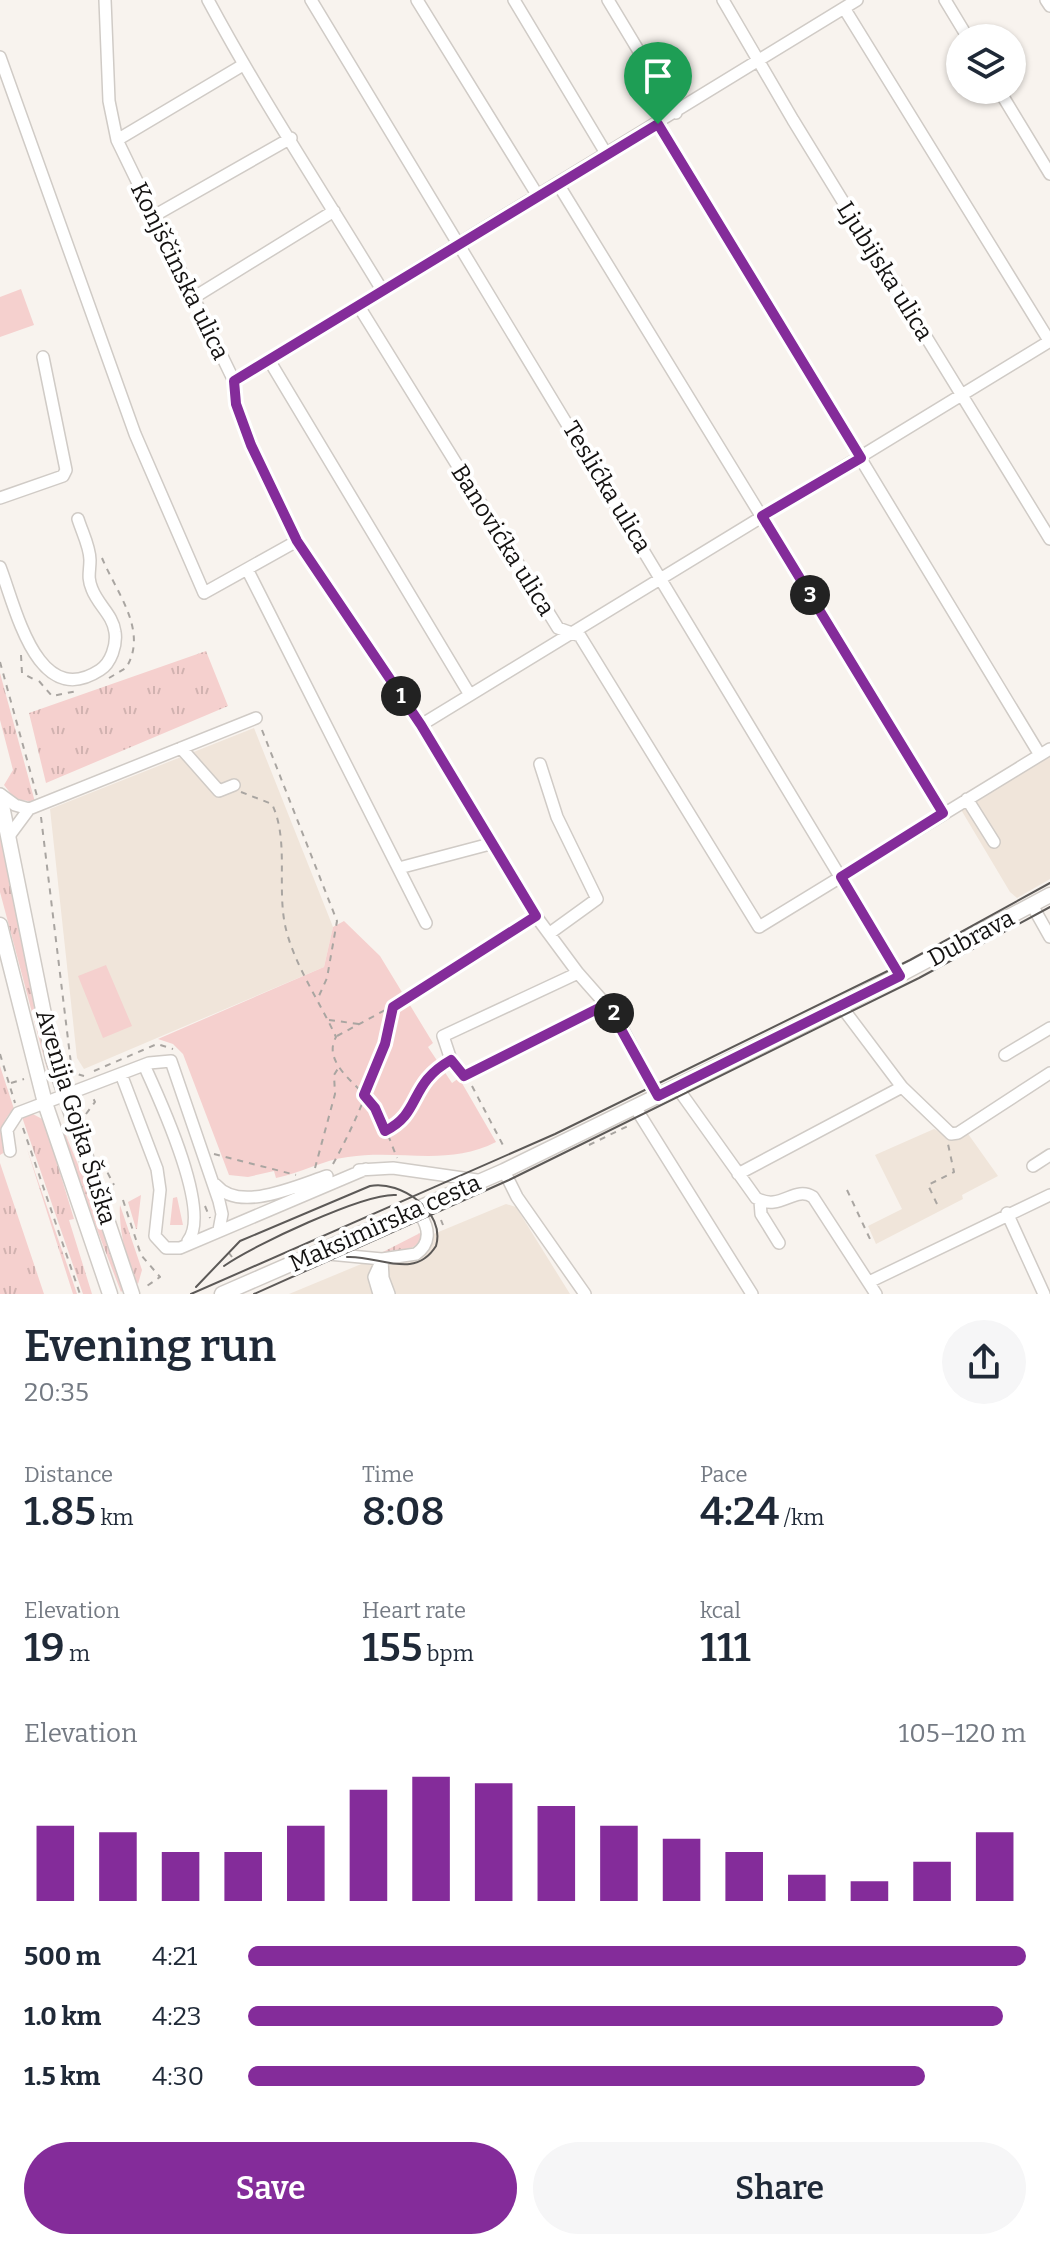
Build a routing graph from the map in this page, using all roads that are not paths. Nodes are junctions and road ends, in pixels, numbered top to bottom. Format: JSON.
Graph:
{"nodes":[{"id":1,"x":105,"y":0,"type":"edge"},
{"id":2,"x":208,"y":0,"type":"edge"},
{"id":3,"x":311,"y":0,"type":"edge"},
{"id":4,"x":417,"y":0,"type":"edge"},
{"id":5,"x":514,"y":0,"type":"edge"},
{"id":6,"x":608,"y":0,"type":"edge"},
{"id":7,"x":723,"y":0,"type":"edge"},
{"id":8,"x":857,"y":0,"type":"edge"},
{"id":9,"x":945,"y":0,"type":"edge"},
{"id":10,"x":1046,"y":0,"type":"edge"},
{"id":11,"x":1050,"y":6,"type":"edge"},
{"id":12,"x":844,"y":8,"type":"junction"},
{"id":13,"x":960,"y":24,"type":"edge"},
{"id":14,"x":0,"y":57,"type":"edge"},
{"id":15,"x":760,"y":60,"type":"junction"},
{"id":16,"x":243,"y":65,"type":"junction"},
{"id":17,"x":1008,"y":104,"type":"edge"},
{"id":18,"x":676,"y":113,"type":"junction"},
{"id":19,"x":658,"y":124,"type":"junction"},
{"id":20,"x":291,"y":138,"type":"junction"},
{"id":21,"x":117,"y":140,"type":"junction"},
{"id":22,"x":607,"y":155,"type":"junction"},
{"id":23,"x":1050,"y":174,"type":"edge"},
{"id":24,"x":558,"y":184,"type":"junction"},
{"id":25,"x":538,"y":196,"type":"junction"},
{"id":26,"x":334,"y":211,"type":"junction"},
{"id":27,"x":152,"y":217,"type":"junction"},
{"id":28,"x":459,"y":245,"type":"junction"},
{"id":29,"x":382,"y":290,"type":"junction"},
{"id":30,"x":193,"y":298,"type":"junction"},
{"id":31,"x":358,"y":305,"type":"junction"},
{"id":32,"x":1050,"y":341,"type":"edge"},
{"id":33,"x":43,"y":357,"type":"dead end"},
{"id":34,"x":269,"y":360,"type":"junction"},
{"id":35,"x":234,"y":381,"type":"junction"},
{"id":36,"x":962,"y":395,"type":"junction"},
{"id":37,"x":861,"y":458,"type":"junction"},
{"id":38,"x":0,"y":498,"type":"edge"},
{"id":39,"x":762,"y":516,"type":"junction"},
{"id":40,"x":78,"y":519,"type":"dead end"},
{"id":41,"x":1050,"y":539,"type":"edge"},
{"id":42,"x":297,"y":541,"type":"junction"},
{"id":43,"x":0,"y":567,"type":"edge"},
{"id":44,"x":248,"y":571,"type":"junction"},
{"id":45,"x":663,"y":579,"type":"junction"},
{"id":46,"x":569,"y":631,"type":"junction"},
{"id":47,"x":470,"y":695,"type":"junction"},
{"id":48,"x":256,"y":718,"type":"road end"},
{"id":49,"x":421,"y":725,"type":"junction"},
{"id":50,"x":181,"y":748,"type":"junction"},
{"id":51,"x":1045,"y":752,"type":"edge"},
{"id":52,"x":540,"y":764,"type":"dead end"},
{"id":53,"x":234,"y":785,"type":"road end"},
{"id":54,"x":0,"y":795,"type":"edge"},
{"id":55,"x":967,"y":799,"type":"junction"},
{"id":56,"x":29,"y":809,"type":"junction"},
{"id":57,"x":943,"y":813,"type":"junction"},
{"id":58,"x":9,"y":836,"type":"junction"},
{"id":59,"x":994,"y":842,"type":"dead end"},
{"id":60,"x":490,"y":844,"type":"junction"},
{"id":61,"x":399,"y":868,"type":"junction"},
{"id":62,"x":841,"y":877,"type":"junction"},
{"id":63,"x":1050,"y":895,"type":"edge"},
{"id":64,"x":1032,"y":905,"type":"junction"},
{"id":65,"x":536,"y":916,"type":"junction"},
{"id":66,"x":426,"y":923,"type":"dead end"},
{"id":67,"x":0,"y":925,"type":"edge"},
{"id":68,"x":550,"y":933,"type":"junction"},
{"id":69,"x":1050,"y":937,"type":"edge"},
{"id":70,"x":578,"y":973,"type":"junction"},
{"id":71,"x":900,"y":976,"type":"junction"},
{"id":72,"x":413,"y":994,"type":"road end"},
{"id":73,"x":607,"y":1004,"type":"junction"},
{"id":74,"x":841,"y":1006,"type":"junction"},
{"id":75,"x":1050,"y":1028,"type":"edge"},
{"id":76,"x":1005,"y":1055,"type":"dead end"},
{"id":77,"x":144,"y":1065,"type":"junction"},
{"id":78,"x":1050,"y":1073,"type":"edge"},
{"id":79,"x":121,"y":1074,"type":"junction"},
{"id":80,"x":676,"y":1086,"type":"junction"},
{"id":81,"x":902,"y":1087,"type":"junction"},
{"id":82,"x":658,"y":1096,"type":"junction"},
{"id":83,"x":64,"y":1097,"type":"junction"},
{"id":84,"x":45,"y":1103,"type":"junction"},
{"id":85,"x":636,"y":1114,"type":"junction"},
{"id":86,"x":10,"y":1151,"type":"dead end"},
{"id":87,"x":1050,"y":1155,"type":"edge"},
{"id":88,"x":1033,"y":1166,"type":"dead end"},
{"id":89,"x":366,"y":1169,"type":"junction"},
{"id":90,"x":504,"y":1171,"type":"junction"},
{"id":91,"x":738,"y":1174,"type":"junction"},
{"id":92,"x":484,"y":1180,"type":"junction"},
{"id":93,"x":213,"y":1181,"type":"junction"},
{"id":94,"x":1050,"y":1195,"type":"edge"},
{"id":95,"x":760,"y":1201,"type":"junction"},
{"id":96,"x":410,"y":1213,"type":"junction"},
{"id":97,"x":1007,"y":1213,"type":"junction"},
{"id":98,"x":215,"y":1226,"type":"junction"},
{"id":99,"x":186,"y":1243,"type":"junction"},
{"id":100,"x":779,"y":1243,"type":"dead end"},
{"id":101,"x":318,"y":1253,"type":"junction"},
{"id":102,"x":381,"y":1261,"type":"junction"},
{"id":103,"x":869,"y":1282,"type":"junction"},
{"id":104,"x":137,"y":1292,"type":"edge"},
{"id":105,"x":110,"y":1294,"type":"edge"},
{"id":106,"x":222,"y":1294,"type":"edge"},
{"id":107,"x":379,"y":1294,"type":"edge"},
{"id":108,"x":389,"y":1294,"type":"edge"},
{"id":109,"x":585,"y":1294,"type":"edge"},
{"id":110,"x":752,"y":1294,"type":"edge"},
{"id":111,"x":876,"y":1294,"type":"edge"},
{"id":112,"x":1044,"y":1294,"type":"edge"}],
"edges":[{"from":1,"to":21,"type":"street","name":"Konjščinska ulica"},
{"from":2,"to":16,"type":"street"},
{"from":3,"to":28,"type":"street","name":"Teslićka ulica"},
{"from":4,"to":25,"type":"street"},
{"from":5,"to":22,"type":"street"},
{"from":6,"to":18,"type":"street"},
{"from":7,"to":15,"type":"street","name":"Ljubijska ulica"},
{"from":8,"to":12,"type":"street"},
{"from":9,"to":13,"type":"street"},
{"from":10,"to":11,"type":"street"},
{"from":12,"to":15,"type":"street"},
{"from":12,"to":32,"type":"street"},
{"from":14,"to":44,"type":"street"},
{"from":15,"to":18,"type":"street"},
{"from":15,"to":36,"type":"street","name":"Ljubijska ulica"},
{"from":16,"to":20,"type":"street"},
{"from":16,"to":21,"type":"street"},
{"from":17,"to":23,"type":"street"},
{"from":18,"to":19,"type":"street"},
{"from":19,"to":22,"type":"street"},
{"from":19,"to":37,"type":"street"},
{"from":20,"to":26,"type":"street"},
{"from":20,"to":27,"type":"street"},
{"from":21,"to":27,"type":"street","name":"Konjščinska ulica"},
{"from":22,"to":24,"type":"street"},
{"from":24,"to":25,"type":"street"},
{"from":24,"to":39,"type":"street"},
{"from":25,"to":28,"type":"street"},
{"from":26,"to":29,"type":"street"},
{"from":26,"to":30,"type":"street"},
{"from":27,"to":30,"type":"street","name":"Konjščinska ulica"},
{"from":28,"to":29,"type":"street"},
{"from":28,"to":45,"type":"street","name":"Teslićka ulica"},
{"from":29,"to":31,"type":"street"},
{"from":30,"to":35,"type":"street","name":"Konjščinska ulica"},
{"from":31,"to":34,"type":"street"},
{"from":31,"to":46,"type":"street","name":"Banovićka ulica"},
{"from":32,"to":36,"type":"street"},
{"from":33,"to":38,"type":"street"},
{"from":34,"to":35,"type":"street"},
{"from":34,"to":47,"type":"street"},
{"from":35,"to":42,"type":"street","name":"Konjščinska ulica"},
{"from":36,"to":37,"type":"street"},
{"from":36,"to":41,"type":"street","name":"Ljubijska ulica"},
{"from":37,"to":39,"type":"street"},
{"from":37,"to":51,"type":"street"},
{"from":39,"to":45,"type":"street"},
{"from":39,"to":57,"type":"street"},
{"from":40,"to":43,"type":"street"},
{"from":42,"to":44,"type":"street"},
{"from":42,"to":49,"type":"street","name":"Konjščinska ulica"},
{"from":44,"to":61,"type":"street"},
{"from":45,"to":46,"type":"street"},
{"from":45,"to":62,"type":"street","name":"Teslićka ulica"},
{"from":46,"to":47,"type":"street"},
{"from":46,"to":62,"type":"street","name":"Banovićka ulica"},
{"from":47,"to":49,"type":"street"},
{"from":48,"to":50,"type":"street"},
{"from":49,"to":60,"type":"street","name":"Konjščinska ulica"},
{"from":50,"to":53,"type":"street"},
{"from":50,"to":56,"type":"street"},
{"from":51,"to":55,"type":"street"},
{"from":52,"to":68,"type":"street"},
{"from":54,"to":56,"type":"street"},
{"from":54,"to":58,"type":"main road","name":"Avenija Gojka Šuška"},
{"from":55,"to":57,"type":"street"},
{"from":55,"to":59,"type":"street"},
{"from":56,"to":58,"type":"street"},
{"from":57,"to":62,"type":"street"},
{"from":58,"to":83,"type":"main road","name":"Avenija Gojka Šuška"},
{"from":60,"to":61,"type":"street"},
{"from":60,"to":65,"type":"street","name":"Konjščinska ulica"},
{"from":61,"to":66,"type":"street"},
{"from":62,"to":71,"type":"street","name":"Teslićka ulica"},
{"from":63,"to":64,"type":"main road","name":"Dubrava"},
{"from":64,"to":69,"type":"street"},
{"from":64,"to":71,"type":"main road","name":"Dubrava"},
{"from":65,"to":68,"type":"street","name":"Konjščinska ulica"},
{"from":65,"to":72,"type":"street"},
{"from":67,"to":84,"type":"main road","name":"Avenija Gojka Šuška"},
{"from":68,"to":70,"type":"street","name":"Konjščinska ulica"},
{"from":70,"to":73,"type":"street","name":"Konjščinska ulica"},
{"from":70,"to":73,"type":"street"},
{"from":71,"to":74,"type":"main road","name":"Dubrava"},
{"from":73,"to":82,"type":"street","name":"Konjščinska ulica"},
{"from":74,"to":80,"type":"main road","name":"Dubrava"},
{"from":74,"to":81,"type":"street"},
{"from":75,"to":76,"type":"street"},
{"from":77,"to":79,"type":"street"},
{"from":77,"to":93,"type":"street"},
{"from":77,"to":99,"type":"street"},
{"from":78,"to":81,"type":"street"},
{"from":79,"to":83,"type":"street"},
{"from":79,"to":99,"type":"street"},
{"from":80,"to":82,"type":"main road","name":"Dubrava"},
{"from":80,"to":91,"type":"street"},
{"from":81,"to":91,"type":"street"},
{"from":82,"to":85,"type":"main road","name":"Dubrava"},
{"from":83,"to":84,"type":"street"},
{"from":83,"to":104,"type":"main road","name":"Avenija Gojka Šuška"},
{"from":84,"to":86,"type":"street"},
{"from":84,"to":105,"type":"main road","name":"Avenija Gojka Šuška"},
{"from":85,"to":90,"type":"main road","name":"Dubrava"},
{"from":85,"to":110,"type":"street"},
{"from":87,"to":88,"type":"street"},
{"from":89,"to":92,"type":"street"},
{"from":89,"to":93,"type":"street"},
{"from":89,"to":98,"type":"street"},
{"from":90,"to":92,"type":"main road","name":"Maksimirska cesta"},
{"from":90,"to":109,"type":"street"},
{"from":91,"to":95,"type":"street"},
{"from":92,"to":96,"type":"main road","name":"Maksimirska cesta"},
{"from":93,"to":98,"type":"street"},
{"from":94,"to":97,"type":"street"},
{"from":95,"to":100,"type":"street"},
{"from":95,"to":103,"type":"street"},
{"from":96,"to":101,"type":"main road","name":"Maksimirska cesta"},
{"from":96,"to":102,"type":"street"},
{"from":97,"to":103,"type":"street"},
{"from":97,"to":112,"type":"street"},
{"from":98,"to":99,"type":"street"},
{"from":101,"to":102,"type":"street"},
{"from":101,"to":106,"type":"main road","name":"Maksimirska cesta"},
{"from":102,"to":107,"type":"street"},
{"from":102,"to":108,"type":"street"},
{"from":103,"to":111,"type":"street"}]}
